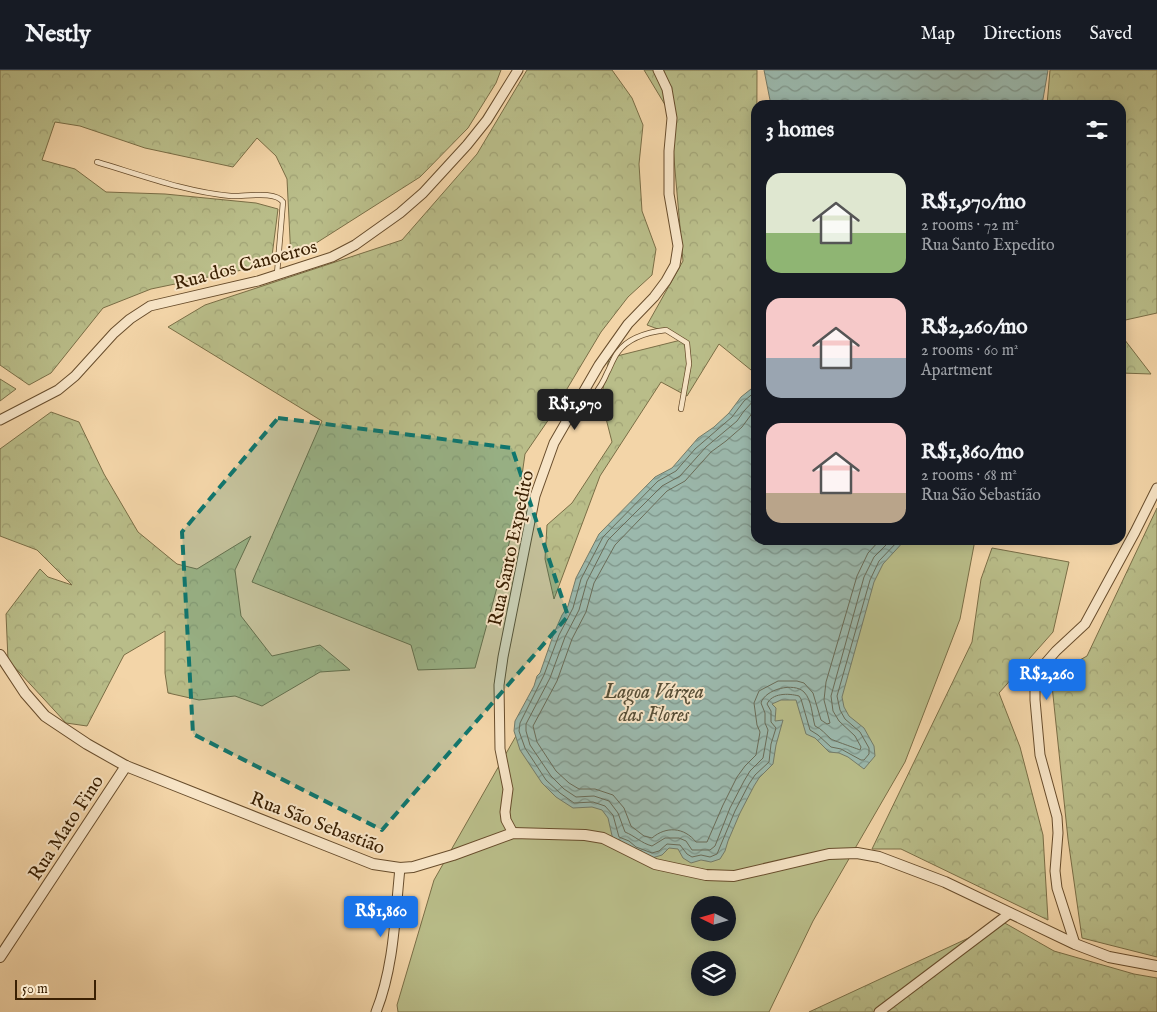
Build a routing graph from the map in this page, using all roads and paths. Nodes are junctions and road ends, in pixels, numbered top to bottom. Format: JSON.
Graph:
{"nodes":[{"id":1,"x":518,"y":70,"type":"edge"},
{"id":2,"x":658,"y":70,"type":"edge"},
{"id":3,"x":97,"y":162,"type":"dead end"},
{"id":4,"x":276,"y":274,"type":"junction"},
{"id":5,"x":681,"y":409,"type":"dead end"},
{"id":6,"x":570,"y":415,"type":"junction"},
{"id":7,"x":0,"y":420,"type":"edge"},
{"id":8,"x":1157,"y":488,"type":"edge"},
{"id":9,"x":0,"y":655,"type":"edge"},
{"id":10,"x":126,"y":766,"type":"junction"},
{"id":11,"x":513,"y":832,"type":"junction"},
{"id":12,"x":400,"y":868,"type":"junction"},
{"id":13,"x":1010,"y":913,"type":"junction"},
{"id":14,"x":1075,"y":944,"type":"junction"},
{"id":15,"x":0,"y":957,"type":"edge"},
{"id":16,"x":1157,"y":966,"type":"edge"},
{"id":17,"x":376,"y":1012,"type":"edge"},
{"id":18,"x":879,"y":1012,"type":"edge"}],
"edges":[{"from":1,"to":4,"type":"street","name":"Rua dos Canoeiros"},
{"from":2,"to":6,"type":"street","name":"Rua Santo Expedito"},
{"from":3,"to":4,"type":"lane"},
{"from":4,"to":7,"type":"street","name":"Rua dos Canoeiros"},
{"from":5,"to":6,"type":"lane"},
{"from":6,"to":11,"type":"street","name":"Rua Santo Expedito"},
{"from":8,"to":14,"type":"street"},
{"from":9,"to":10,"type":"street","name":"Rua São Sebastião"},
{"from":10,"to":12,"type":"street","name":"Rua São Sebastião"},
{"from":10,"to":15,"type":"street","name":"Rua Mato Fino"},
{"from":11,"to":12,"type":"street","name":"Rua São Sebastião"},
{"from":11,"to":13,"type":"street","name":"Rua São Sebastião"},
{"from":12,"to":17,"type":"street"},
{"from":13,"to":14,"type":"street","name":"Rua São Sebastião"},
{"from":13,"to":18,"type":"street"},
{"from":14,"to":16,"type":"street","name":"Rua São Sebastião"}]}
